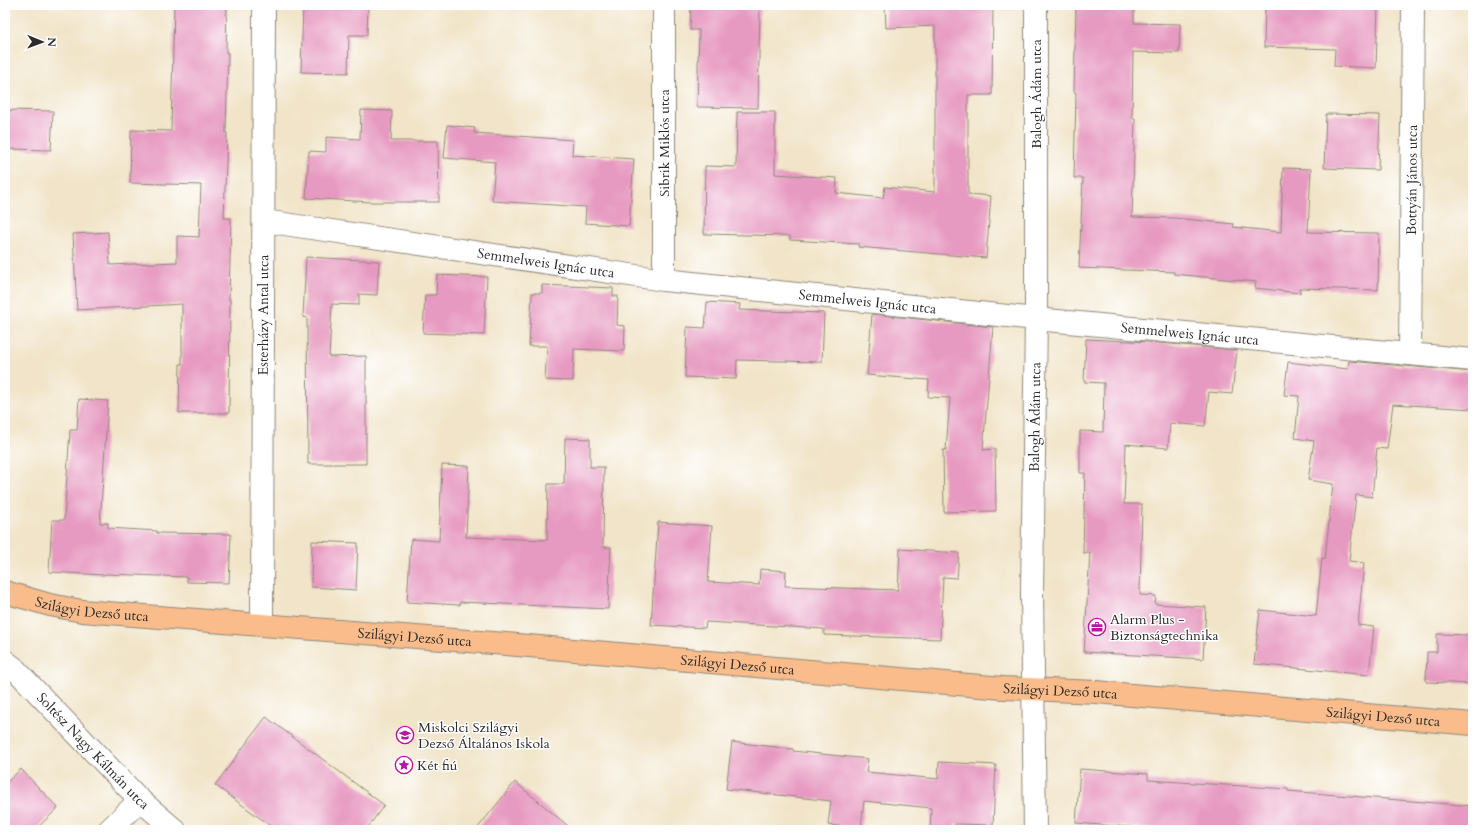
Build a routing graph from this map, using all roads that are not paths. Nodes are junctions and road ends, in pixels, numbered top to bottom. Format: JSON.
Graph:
{"nodes":[{"id":1,"x":264,"y":5,"type":"edge"},
{"id":2,"x":664,"y":5,"type":"edge"},
{"id":3,"x":1036,"y":5,"type":"edge"},
{"id":4,"x":1413,"y":5,"type":"edge"},
{"id":5,"x":264,"y":221,"type":"junction"},
{"id":6,"x":664,"y":280,"type":"junction"},
{"id":7,"x":1036,"y":319,"type":"junction"},
{"id":8,"x":1410,"y":354,"type":"junction"},
{"id":9,"x":1473,"y":360,"type":"edge"},
{"id":10,"x":5,"y":592,"type":"edge"},
{"id":11,"x":262,"y":624,"type":"junction"},
{"id":12,"x":5,"y":646,"type":"edge"},
{"id":13,"x":9,"y":664,"type":"edge"},
{"id":14,"x":1033,"y":689,"type":"junction"},
{"id":15,"x":1473,"y":724,"type":"edge"},
{"id":16,"x":140,"y":800,"type":"junction"},
{"id":17,"x":109,"y":830,"type":"edge"},
{"id":18,"x":175,"y":830,"type":"edge"},
{"id":19,"x":1035,"y":830,"type":"edge"}],
"edges":[{"from":1,"to":5,"type":"street","name":"Esterházy Antal utca"},
{"from":2,"to":6,"type":"street","name":"Sibrik Miklós utca"},
{"from":3,"to":7,"type":"street","name":"Balogh Ádám utca"},
{"from":4,"to":8,"type":"street","name":"Bottyán János utca"},
{"from":5,"to":6,"type":"street","name":"Semmelweis Ignác utca"},
{"from":5,"to":11,"type":"street","name":"Esterházy Antal utca"},
{"from":6,"to":7,"type":"street","name":"Semmelweis Ignác utca"},
{"from":7,"to":8,"type":"street","name":"Semmelweis Ignác utca"},
{"from":7,"to":14,"type":"street","name":"Balogh Ádám utca"},
{"from":8,"to":9,"type":"street","name":"Semmelweis Ignác utca"},
{"from":10,"to":11,"type":"main road","name":"Szilágyi Dezső utca"},
{"from":11,"to":14,"type":"main road","name":"Szilágyi Dezső utca"},
{"from":12,"to":13,"type":"street","name":"Soltész Nagy Kálmán utca"},
{"from":13,"to":16,"type":"street","name":"Soltész Nagy Kálmán utca"},
{"from":14,"to":15,"type":"main road","name":"Szilágyi Dezső utca"},
{"from":14,"to":19,"type":"street","name":"Balogh Ádám utca"},
{"from":16,"to":17,"type":"street"},
{"from":16,"to":18,"type":"street","name":"Soltész Nagy Kálmán utca"}]}
